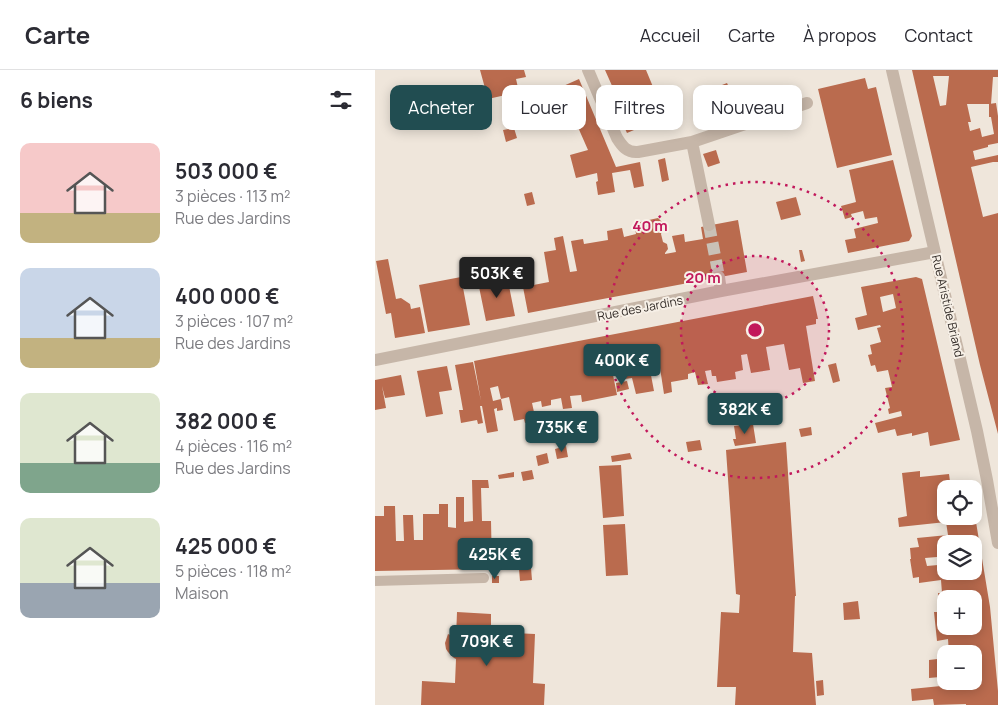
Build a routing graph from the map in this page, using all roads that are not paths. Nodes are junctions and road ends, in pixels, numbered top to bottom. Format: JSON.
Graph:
{"nodes":[{"id":1,"x":588,"y":70,"type":"edge"},
{"id":2,"x":892,"y":70,"type":"edge"},
{"id":3,"x":807,"y":103,"type":"dead end"},
{"id":4,"x":692,"y":142,"type":"junction"},
{"id":5,"x":709,"y":225,"type":"tunnel mouth"},
{"id":6,"x":935,"y":252,"type":"junction"},
{"id":7,"x":719,"y":277,"type":"tunnel mouth"},
{"id":8,"x":721,"y":292,"type":"junction"},
{"id":9,"x":375,"y":360,"type":"edge"},
{"id":10,"x":998,"y":544,"type":"edge"},
{"id":11,"x":483,"y":578,"type":"dead end"},
{"id":12,"x":375,"y":581,"type":"edge"}],
"edges":[{"from":1,"to":4,"type":"street"},
{"from":2,"to":6,"type":"street","name":"Rue Aristide Briand"},
{"from":3,"to":4,"type":"street"},
{"from":4,"to":5,"type":"street"},
{"from":6,"to":8,"type":"street","name":"Rue des Jardins"},
{"from":6,"to":10,"type":"street","name":"Rue Aristide Briand"},
{"from":7,"to":8,"type":"street"},
{"from":8,"to":9,"type":"street","name":"Rue des Jardins"},
{"from":11,"to":12,"type":"lane"}]}
